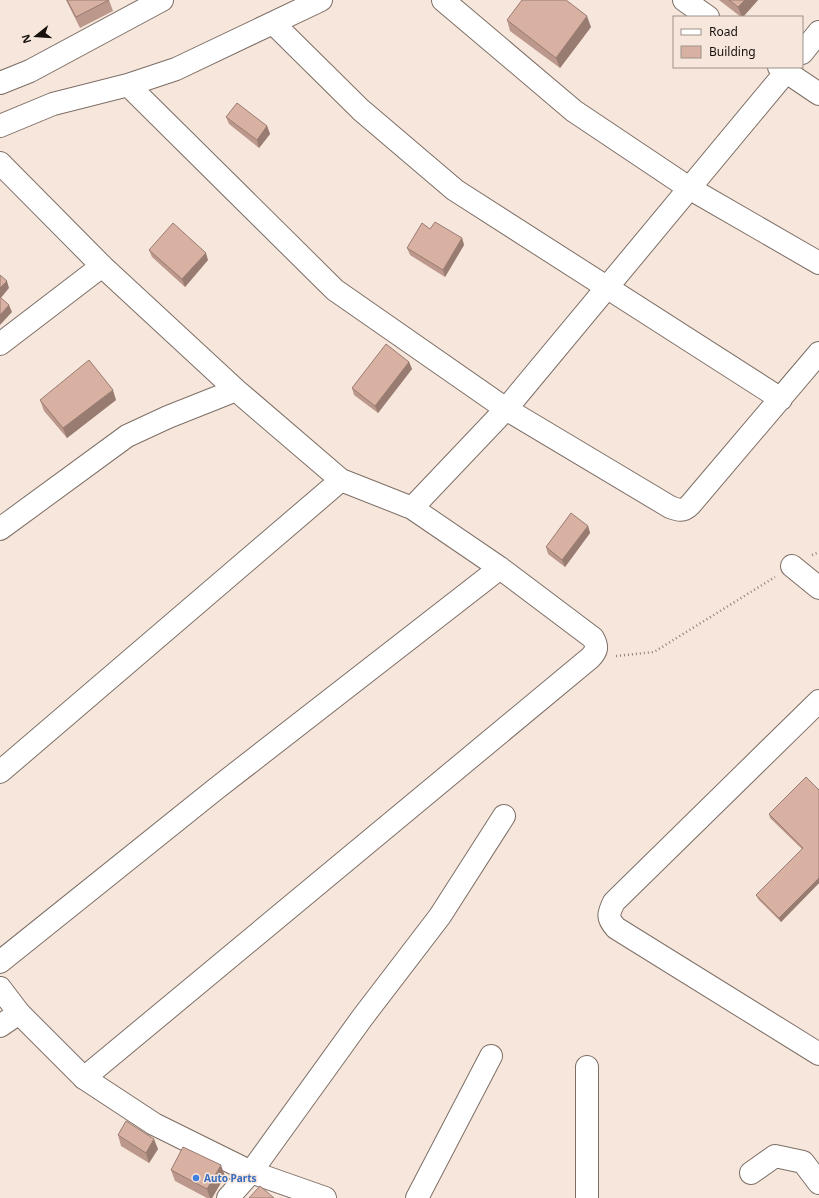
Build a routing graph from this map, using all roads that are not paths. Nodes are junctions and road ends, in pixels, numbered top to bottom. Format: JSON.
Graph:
{"nodes":[{"id":1,"x":162,"y":0,"type":"edge"},
{"id":2,"x":321,"y":0,"type":"edge"},
{"id":3,"x":443,"y":0,"type":"edge"},
{"id":4,"x":684,"y":0,"type":"edge"},
{"id":5,"x":707,"y":16,"type":"edge"},
{"id":6,"x":272,"y":23,"type":"junction"},
{"id":7,"x":819,"y":32,"type":"edge"},
{"id":8,"x":803,"y":52,"type":"edge"},
{"id":9,"x":785,"y":69,"type":"edge"},
{"id":10,"x":0,"y":83,"type":"edge"},
{"id":11,"x":128,"y":85,"type":"junction"},
{"id":12,"x":819,"y":94,"type":"edge"},
{"id":13,"x":0,"y":126,"type":"edge"},
{"id":14,"x":0,"y":163,"type":"edge"},
{"id":15,"x":689,"y":188,"type":"junction"},
{"id":16,"x":819,"y":263,"type":"edge"},
{"id":17,"x":102,"y":266,"type":"junction"},
{"id":18,"x":607,"y":287,"type":"junction"},
{"id":19,"x":0,"y":344,"type":"edge"},
{"id":20,"x":819,"y":353,"type":"edge"},
{"id":21,"x":236,"y":390,"type":"junction"},
{"id":22,"x":781,"y":399,"type":"junction"},
{"id":23,"x":506,"y":409,"type":"junction"},
{"id":24,"x":341,"y":480,"type":"junction"},
{"id":25,"x":412,"y":508,"type":"junction"},
{"id":26,"x":0,"y":528,"type":"edge"},
{"id":27,"x":792,"y":566,"type":"road end"},
{"id":28,"x":500,"y":568,"type":"junction"},
{"id":29,"x":819,"y":588,"type":"edge"},
{"id":30,"x":819,"y":701,"type":"edge"},
{"id":31,"x":0,"y":772,"type":"edge"},
{"id":32,"x":504,"y":816,"type":"dead end"},
{"id":33,"x":0,"y":962,"type":"edge"},
{"id":34,"x":0,"y":988,"type":"edge"},
{"id":35,"x":19,"y":1013,"type":"junction"},
{"id":36,"x":0,"y":1026,"type":"edge"},
{"id":37,"x":819,"y":1054,"type":"edge"},
{"id":38,"x":491,"y":1056,"type":"dead end"},
{"id":39,"x":588,"y":1067,"type":"dead end"},
{"id":40,"x":84,"y":1078,"type":"junction"},
{"id":41,"x":251,"y":1172,"type":"junction"},
{"id":42,"x":750,"y":1173,"type":"dead end"},
{"id":43,"x":819,"y":1183,"type":"edge"},
{"id":44,"x":228,"y":1198,"type":"edge"},
{"id":45,"x":325,"y":1198,"type":"edge"},
{"id":46,"x":417,"y":1198,"type":"edge"},
{"id":47,"x":587,"y":1198,"type":"edge"}],
"edges":[{"from":1,"to":10,"type":"street"},
{"from":2,"to":6,"type":"street"},
{"from":3,"to":15,"type":"street"},
{"from":4,"to":5,"type":"street"},
{"from":6,"to":11,"type":"street"},
{"from":6,"to":18,"type":"street"},
{"from":7,"to":8,"type":"street"},
{"from":9,"to":12,"type":"street"},
{"from":9,"to":15,"type":"street"},
{"from":11,"to":13,"type":"street"},
{"from":11,"to":23,"type":"street"},
{"from":14,"to":17,"type":"street"},
{"from":15,"to":16,"type":"street"},
{"from":15,"to":18,"type":"street"},
{"from":17,"to":19,"type":"street"},
{"from":17,"to":21,"type":"street"},
{"from":18,"to":22,"type":"street"},
{"from":18,"to":23,"type":"street"},
{"from":20,"to":22,"type":"street"},
{"from":21,"to":24,"type":"street"},
{"from":21,"to":26,"type":"street"},
{"from":22,"to":23,"type":"street"},
{"from":23,"to":25,"type":"street"},
{"from":24,"to":25,"type":"street"},
{"from":24,"to":31,"type":"street"},
{"from":25,"to":28,"type":"street"},
{"from":27,"to":29,"type":"street"},
{"from":28,"to":33,"type":"street"},
{"from":28,"to":40,"type":"street"},
{"from":30,"to":37,"type":"street"},
{"from":32,"to":41,"type":"street"},
{"from":34,"to":35,"type":"street"},
{"from":35,"to":36,"type":"street"},
{"from":35,"to":40,"type":"street"},
{"from":38,"to":46,"type":"street"},
{"from":39,"to":47,"type":"street"},
{"from":40,"to":41,"type":"street"},
{"from":41,"to":44,"type":"street"},
{"from":41,"to":45,"type":"street"},
{"from":42,"to":43,"type":"street"}]}
